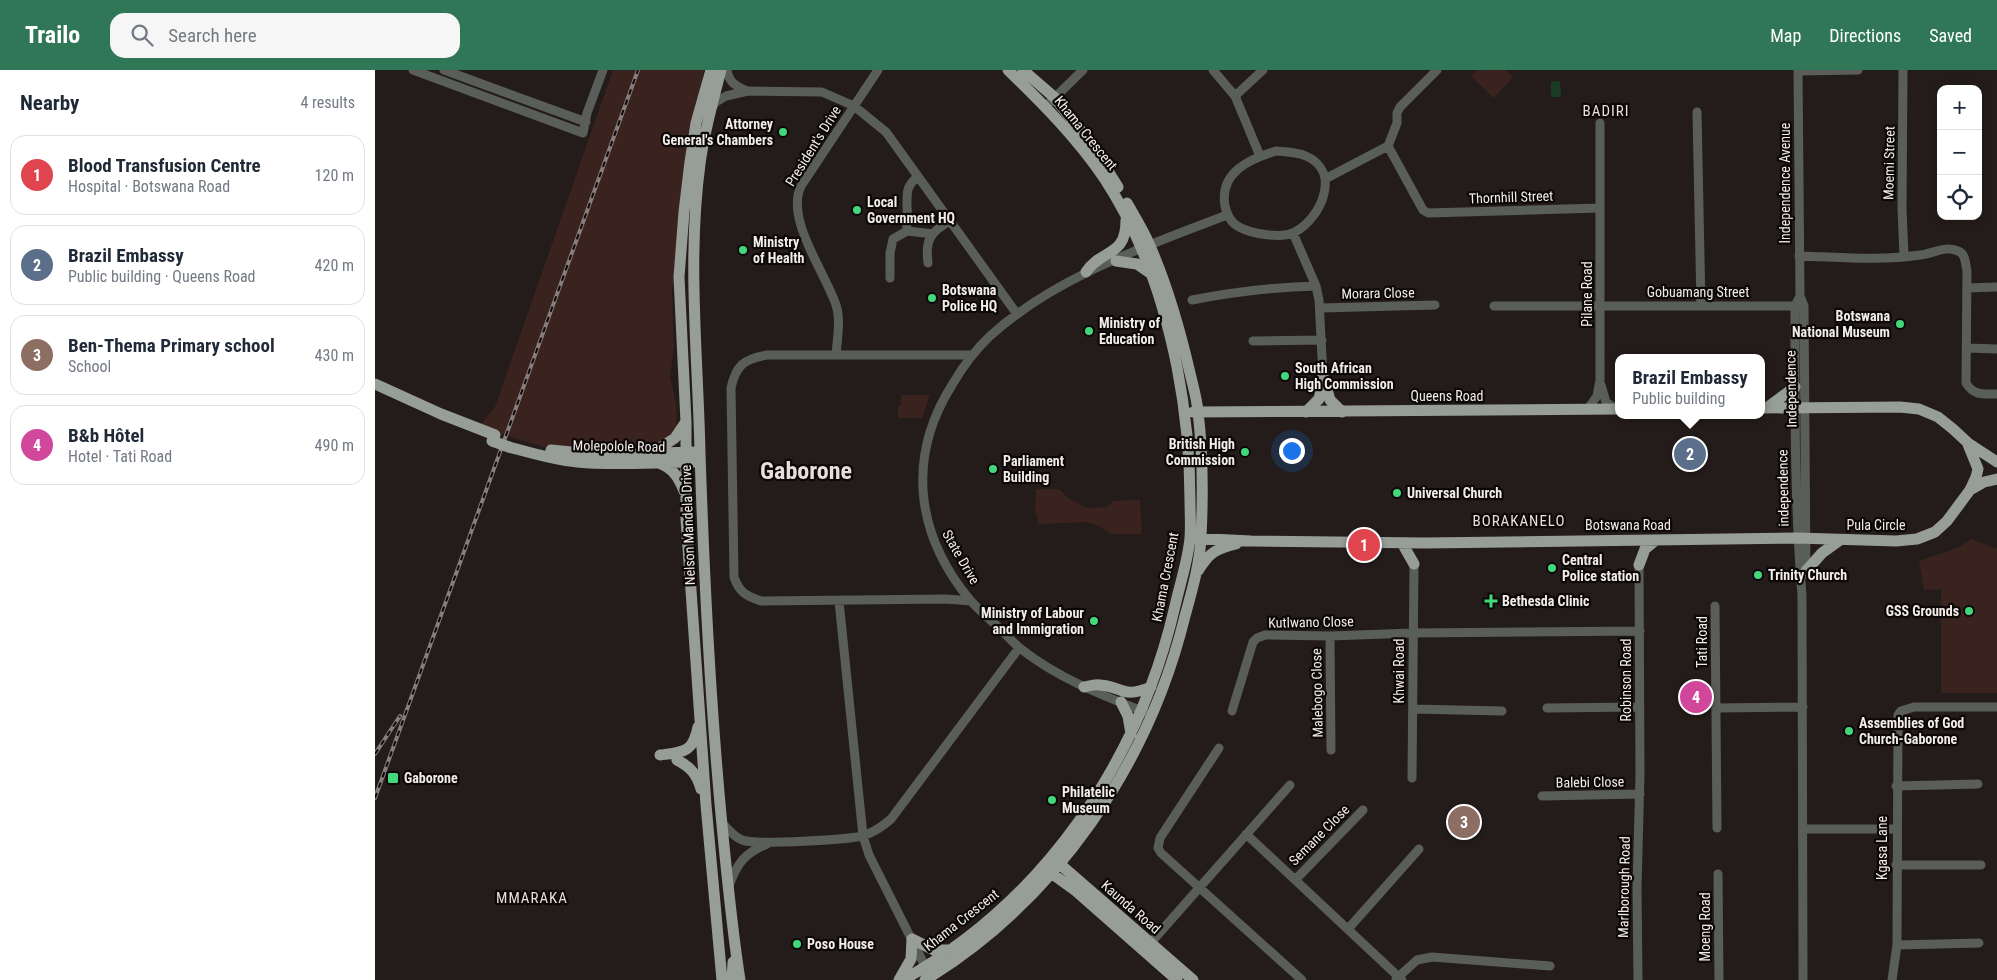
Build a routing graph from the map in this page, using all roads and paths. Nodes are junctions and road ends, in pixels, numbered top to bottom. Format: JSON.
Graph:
{"nodes":[{"id":1,"x":413,"y":70,"type":"edge"},
{"id":2,"x":444,"y":70,"type":"edge"},
{"id":3,"x":603,"y":70,"type":"edge"},
{"id":4,"x":711,"y":70,"type":"edge"},
{"id":5,"x":721,"y":70,"type":"edge"},
{"id":6,"x":727,"y":70,"type":"edge"},
{"id":7,"x":878,"y":70,"type":"edge"},
{"id":8,"x":1008,"y":70,"type":"edge"},
{"id":9,"x":1023,"y":70,"type":"edge"},
{"id":10,"x":1083,"y":70,"type":"edge"},
{"id":11,"x":1213,"y":70,"type":"edge"},
{"id":12,"x":1263,"y":70,"type":"edge"},
{"id":13,"x":1437,"y":70,"type":"edge"},
{"id":14,"x":1858,"y":70,"type":"edge"},
{"id":15,"x":1903,"y":70,"type":"edge"},
{"id":16,"x":1798,"y":71,"type":"edge"},
{"id":17,"x":468,"y":74,"type":"edge"},
{"id":18,"x":462,"y":88,"type":"junction"},
{"id":19,"x":748,"y":91,"type":"junction"},
{"id":20,"x":1235,"y":96,"type":"junction"},
{"id":21,"x":1050,"y":102,"type":"junction"},
{"id":22,"x":854,"y":106,"type":"junction"},
{"id":23,"x":711,"y":108,"type":"junction"},
{"id":24,"x":1697,"y":112,"type":"dead end"},
{"id":25,"x":585,"y":118,"type":"junction"},
{"id":26,"x":1600,"y":123,"type":"dead end"},
{"id":27,"x":1388,"y":146,"type":"junction"},
{"id":28,"x":1260,"y":156,"type":"junction"},
{"id":29,"x":918,"y":176,"type":"junction"},
{"id":30,"x":1325,"y":179,"type":"junction"},
{"id":31,"x":1600,"y":208,"type":"junction"},
{"id":32,"x":1227,"y":215,"type":"junction"},
{"id":33,"x":1126,"y":217,"type":"junction"},
{"id":34,"x":950,"y":221,"type":"junction"},
{"id":35,"x":907,"y":231,"type":"junction"},
{"id":36,"x":1293,"y":233,"type":"junction"},
{"id":37,"x":933,"y":234,"type":"junction"},
{"id":38,"x":1145,"y":247,"type":"junction"},
{"id":39,"x":1799,"y":256,"type":"junction"},
{"id":40,"x":1904,"y":256,"type":"junction"},
{"id":41,"x":1116,"y":260,"type":"junction"},
{"id":42,"x":928,"y":263,"type":"dead end"},
{"id":43,"x":1086,"y":272,"type":"junction"},
{"id":44,"x":1150,"y":273,"type":"junction"},
{"id":45,"x":890,"y":278,"type":"dead end"},
{"id":46,"x":1316,"y":286,"type":"junction"},
{"id":47,"x":1997,"y":287,"type":"edge"},
{"id":48,"x":1967,"y":288,"type":"junction"},
{"id":49,"x":1800,"y":296,"type":"joint"},
{"id":50,"x":1192,"y":300,"type":"dead end"},
{"id":51,"x":1435,"y":305,"type":"dead end"},
{"id":52,"x":1494,"y":306,"type":"dead end"},
{"id":53,"x":1601,"y":306,"type":"junction"},
{"id":54,"x":1701,"y":306,"type":"junction"},
{"id":55,"x":1800,"y":306,"type":"junction"},
{"id":56,"x":1321,"y":308,"type":"junction"},
{"id":57,"x":1017,"y":314,"type":"junction"},
{"id":58,"x":1322,"y":340,"type":"junction"},
{"id":59,"x":1253,"y":342,"type":"dead end"},
{"id":60,"x":1967,"y":348,"type":"junction"},
{"id":61,"x":1997,"y":349,"type":"edge"},
{"id":62,"x":836,"y":355,"type":"junction"},
{"id":63,"x":971,"y":355,"type":"junction"},
{"id":64,"x":1323,"y":376,"type":"junction"},
{"id":65,"x":1599,"y":380,"type":"junction"},
{"id":66,"x":375,"y":384,"type":"edge"},
{"id":67,"x":1795,"y":387,"type":"junction"},
{"id":68,"x":375,"y":392,"type":"edge"},
{"id":69,"x":1997,"y":394,"type":"edge"},
{"id":70,"x":1765,"y":407,"type":"edge"},
{"id":71,"x":1615,"y":408,"type":"edge"},
{"id":72,"x":1765,"y":408,"type":"edge"},
{"id":73,"x":1800,"y":409,"type":"junction"},
{"id":74,"x":1587,"y":410,"type":"junction"},
{"id":75,"x":1615,"y":410,"type":"edge"},
{"id":76,"x":1186,"y":412,"type":"junction"},
{"id":77,"x":1199,"y":412,"type":"junction"},
{"id":78,"x":1306,"y":412,"type":"junction"},
{"id":79,"x":1342,"y":412,"type":"junction"},
{"id":80,"x":686,"y":422,"type":"junction"},
{"id":81,"x":493,"y":438,"type":"junction"},
{"id":82,"x":1967,"y":442,"type":"junction"},
{"id":83,"x":686,"y":457,"type":"junction"},
{"id":84,"x":700,"y":457,"type":"junction"},
{"id":85,"x":654,"y":458,"type":"junction"},
{"id":86,"x":1997,"y":462,"type":"edge"},
{"id":87,"x":1997,"y":479,"type":"edge"},
{"id":88,"x":1970,"y":490,"type":"junction"},
{"id":89,"x":685,"y":495,"type":"junction"},
{"id":90,"x":1195,"y":539,"type":"junction"},
{"id":91,"x":1802,"y":539,"type":"junction"},
{"id":92,"x":1627,"y":540,"type":"junction"},
{"id":93,"x":1656,"y":540,"type":"junction"},
{"id":94,"x":1840,"y":540,"type":"junction"},
{"id":95,"x":1245,"y":541,"type":"junction"},
{"id":96,"x":1402,"y":543,"type":"junction"},
{"id":97,"x":1425,"y":543,"type":"junction"},
{"id":98,"x":1414,"y":564,"type":"junction"},
{"id":99,"x":1639,"y":565,"type":"junction"},
{"id":100,"x":1807,"y":571,"type":"junction"},
{"id":101,"x":1195,"y":576,"type":"junction"},
{"id":102,"x":1802,"y":595,"type":"junction"},
{"id":103,"x":839,"y":601,"type":"junction"},
{"id":104,"x":971,"y":601,"type":"junction"},
{"id":105,"x":1715,"y":606,"type":"dead end"},
{"id":106,"x":1640,"y":631,"type":"junction"},
{"id":107,"x":1413,"y":633,"type":"junction"},
{"id":108,"x":1330,"y":636,"type":"junction"},
{"id":109,"x":1019,"y":648,"type":"junction"},
{"id":110,"x":1084,"y":687,"type":"junction"},
{"id":111,"x":1151,"y":687,"type":"junction"},
{"id":112,"x":1121,"y":702,"type":"junction"},
{"id":113,"x":1639,"y":707,"type":"junction"},
{"id":114,"x":1803,"y":707,"type":"junction"},
{"id":115,"x":1997,"y":707,"type":"edge"},
{"id":116,"x":1547,"y":708,"type":"dead end"},
{"id":117,"x":1716,"y":708,"type":"junction"},
{"id":118,"x":1413,"y":710,"type":"junction"},
{"id":119,"x":700,"y":711,"type":"junction"},
{"id":120,"x":1232,"y":711,"type":"dead end"},
{"id":121,"x":1502,"y":711,"type":"dead end"},
{"id":122,"x":1147,"y":712,"type":"junction"},
{"id":123,"x":1131,"y":734,"type":"junction"},
{"id":124,"x":1219,"y":748,"type":"dead end"},
{"id":125,"x":1331,"y":750,"type":"dead end"},
{"id":126,"x":660,"y":755,"type":"dead end"},
{"id":127,"x":677,"y":760,"type":"dead end"},
{"id":128,"x":1412,"y":778,"type":"dead end"},
{"id":129,"x":1978,"y":784,"type":"dead end"},
{"id":130,"x":1290,"y":785,"type":"dead end"},
{"id":131,"x":1896,"y":786,"type":"junction"},
{"id":132,"x":1640,"y":794,"type":"junction"},
{"id":133,"x":1542,"y":796,"type":"dead end"},
{"id":134,"x":706,"y":805,"type":"junction"},
{"id":135,"x":1363,"y":810,"type":"dead end"},
{"id":136,"x":722,"y":823,"type":"junction"},
{"id":137,"x":1717,"y":828,"type":"dead end"},
{"id":138,"x":1803,"y":829,"type":"junction"},
{"id":139,"x":1896,"y":829,"type":"junction"},
{"id":140,"x":1086,"y":833,"type":"junction"},
{"id":141,"x":1245,"y":834,"type":"junction"},
{"id":142,"x":863,"y":836,"type":"junction"},
{"id":143,"x":770,"y":843,"type":"junction"},
{"id":144,"x":1419,"y":849,"type":"dead end"},
{"id":145,"x":1055,"y":860,"type":"junction"},
{"id":146,"x":1896,"y":865,"type":"junction"},
{"id":147,"x":1981,"y":865,"type":"dead end"},
{"id":148,"x":1047,"y":870,"type":"junction"},
{"id":149,"x":1718,"y":874,"type":"dead end"},
{"id":150,"x":1295,"y":880,"type":"junction"},
{"id":151,"x":1077,"y":886,"type":"junction"},
{"id":152,"x":1038,"y":887,"type":"junction"},
{"id":153,"x":728,"y":888,"type":"junction"},
{"id":154,"x":1199,"y":888,"type":"junction"},
{"id":155,"x":1348,"y":929,"type":"junction"},
{"id":156,"x":912,"y":938,"type":"junction"},
{"id":157,"x":1979,"y":943,"type":"dead end"},
{"id":158,"x":1897,"y":945,"type":"junction"},
{"id":159,"x":1147,"y":947,"type":"junction"},
{"id":160,"x":735,"y":950,"type":"junction"},
{"id":161,"x":952,"y":950,"type":"junction"},
{"id":162,"x":1550,"y":966,"type":"dead end"},
{"id":163,"x":927,"y":975,"type":"edge"},
{"id":164,"x":1399,"y":979,"type":"edge"},
{"id":165,"x":722,"y":980,"type":"edge"},
{"id":166,"x":732,"y":980,"type":"edge"},
{"id":167,"x":740,"y":980,"type":"edge"},
{"id":168,"x":901,"y":980,"type":"edge"},
{"id":169,"x":1177,"y":980,"type":"edge"},
{"id":170,"x":1193,"y":980,"type":"edge"},
{"id":171,"x":1302,"y":980,"type":"edge"},
{"id":172,"x":1637,"y":980,"type":"edge"},
{"id":173,"x":1719,"y":980,"type":"edge"},
{"id":174,"x":1803,"y":980,"type":"edge"},
{"id":175,"x":1892,"y":980,"type":"edge"}],
"edges":[{"from":1,"to":18,"type":"street"},
{"from":2,"to":17,"type":"street"},
{"from":3,"to":25,"type":"street"},
{"from":4,"to":80,"type":"main road","name":"Nelson Mandela Drive"},
{"from":5,"to":23,"type":"main road","name":"Nelson Mandela Drive"},
{"from":6,"to":19,"type":"street"},
{"from":7,"to":22,"type":"street","name":"President's Drive"},
{"from":8,"to":21,"type":"main road","name":"Khama Crescent"},
{"from":9,"to":21,"type":"main road","name":"Khama Crescent"},
{"from":10,"to":21,"type":"street"},
{"from":11,"to":20,"type":"street"},
{"from":12,"to":20,"type":"street"},
{"from":13,"to":27,"type":"street"},
{"from":14,"to":16,"type":"street"},
{"from":15,"to":40,"type":"street","name":"Moemi Street"},
{"from":16,"to":39,"type":"street","name":"Independence Avenue"},
{"from":17,"to":18,"type":"street"},
{"from":17,"to":25,"type":"street"},
{"from":18,"to":25,"type":"street"},
{"from":19,"to":22,"type":"street"},
{"from":19,"to":23,"type":"street"},
{"from":20,"to":28,"type":"street"},
{"from":21,"to":33,"type":"main road","name":"Khama Crescent"},
{"from":21,"to":38,"type":"main road","name":"Khama Crescent"},
{"from":22,"to":29,"type":"street"},
{"from":22,"to":62,"type":"street","name":"President's Drive"},
{"from":23,"to":84,"type":"main road","name":"Nelson Mandela Drive"},
{"from":24,"to":54,"type":"street"},
{"from":26,"to":31,"type":"street","name":"Pilane Road"},
{"from":27,"to":30,"type":"street"},
{"from":27,"to":31,"type":"street","name":"Thornhill Street"},
{"from":28,"to":30,"type":"street"},
{"from":28,"to":32,"type":"street"},
{"from":29,"to":34,"type":"street"},
{"from":29,"to":35,"type":"street"},
{"from":30,"to":36,"type":"street"},
{"from":31,"to":53,"type":"street","name":"Pilane Road"},
{"from":32,"to":36,"type":"street"},
{"from":32,"to":38,"type":"street","name":"State Drive"},
{"from":33,"to":38,"type":"main road","name":"Khama Crescent"},
{"from":33,"to":43,"type":"main road"},
{"from":34,"to":37,"type":"street"},
{"from":34,"to":57,"type":"street"},
{"from":35,"to":37,"type":"street"},
{"from":35,"to":45,"type":"street"},
{"from":36,"to":46,"type":"street"},
{"from":37,"to":42,"type":"street"},
{"from":38,"to":41,"type":"street","name":"State Drive"},
{"from":38,"to":44,"type":"main road","name":"Khama Crescent"},
{"from":38,"to":77,"type":"main road","name":"Khama Crescent"},
{"from":39,"to":40,"type":"street"},
{"from":39,"to":49,"type":"street","name":"Independence Avenue"},
{"from":40,"to":48,"type":"street"},
{"from":41,"to":43,"type":"street","name":"State Drive"},
{"from":41,"to":44,"type":"main road"},
{"from":43,"to":57,"type":"street","name":"State Drive"},
{"from":44,"to":76,"type":"main road","name":"Khama Crescent"},
{"from":46,"to":50,"type":"street"},
{"from":46,"to":56,"type":"street"},
{"from":47,"to":48,"type":"street"},
{"from":48,"to":60,"type":"street"},
{"from":49,"to":55,"type":"street","name":"Independence"},
{"from":51,"to":56,"type":"street","name":"Morara Close"},
{"from":52,"to":53,"type":"street","name":"Gobuamang Street"},
{"from":53,"to":54,"type":"street","name":"Gobuamang Street"},
{"from":53,"to":65,"type":"street","name":"Pilane Road"},
{"from":54,"to":55,"type":"street","name":"Gobuamang Street"},
{"from":55,"to":67,"type":"street","name":"Independence"},
{"from":55,"to":73,"type":"street","name":"Independence"},
{"from":56,"to":58,"type":"street"},
{"from":57,"to":63,"type":"street","name":"State Drive"},
{"from":58,"to":59,"type":"street"},
{"from":58,"to":64,"type":"street"},
{"from":60,"to":61,"type":"street"},
{"from":60,"to":69,"type":"street"},
{"from":62,"to":63,"type":"street"},
{"from":62,"to":103,"type":"street"},
{"from":63,"to":104,"type":"street","name":"State Drive"},
{"from":64,"to":78,"type":"main road"},
{"from":64,"to":79,"type":"main road"},
{"from":65,"to":71,"type":"street"},
{"from":65,"to":74,"type":"street"},
{"from":66,"to":81,"type":"main road"},
{"from":67,"to":70,"type":"main road"},
{"from":67,"to":73,"type":"street","name":"Independence"},
{"from":68,"to":81,"type":"main road"},
{"from":72,"to":73,"type":"main road"},
{"from":73,"to":82,"type":"main road","name":"Pula Circle"},
{"from":73,"to":91,"type":"street","name":"Independence"},
{"from":74,"to":75,"type":"main road","name":"Queens Road"},
{"from":74,"to":79,"type":"main road","name":"Queens Road"},
{"from":76,"to":77,"type":"main road","name":"Queens Road"},
{"from":76,"to":90,"type":"main road","name":"Khama Crescent"},
{"from":77,"to":78,"type":"main road","name":"Queens Road"},
{"from":77,"to":90,"type":"main road","name":"Khama Crescent"},
{"from":78,"to":79,"type":"main road","name":"Queens Road"},
{"from":80,"to":83,"type":"main road","name":"Nelson Mandela Drive"},
{"from":80,"to":85,"type":"main road"},
{"from":81,"to":85,"type":"main road","name":"Molepolole Road"},
{"from":82,"to":86,"type":"main road"},
{"from":82,"to":88,"type":"main road","name":"Pula Circle"},
{"from":83,"to":84,"type":"main road","name":"Molepolole Road"},
{"from":83,"to":85,"type":"main road","name":"Molepolole Road"},
{"from":83,"to":89,"type":"main road","name":"Nelson Mandela Drive"},
{"from":84,"to":136,"type":"main road","name":"Nelson Mandela Drive"},
{"from":85,"to":89,"type":"main road"},
{"from":87,"to":88,"type":"main road"},
{"from":88,"to":94,"type":"main road","name":"Pula Circle"},
{"from":89,"to":119,"type":"main road","name":"Nelson Mandela Drive"},
{"from":90,"to":95,"type":"main road","name":"Botswana Road"},
{"from":90,"to":101,"type":"main road","name":"Khama Crescent"},
{"from":90,"to":111,"type":"main road","name":"Khama Crescent"},
{"from":91,"to":93,"type":"main road","name":"Botswana Road"},
{"from":91,"to":94,"type":"main road","name":"Pula Circle"},
{"from":91,"to":100,"type":"street","name":"Independence"},
{"from":91,"to":102,"type":"street"},
{"from":92,"to":93,"type":"main road","name":"Botswana Road"},
{"from":92,"to":97,"type":"main road","name":"Botswana Road"},
{"from":92,"to":99,"type":"main road"},
{"from":93,"to":99,"type":"main road"},
{"from":94,"to":100,"type":"main road"},
{"from":95,"to":96,"type":"main road","name":"Botswana Road"},
{"from":95,"to":101,"type":"main road"},
{"from":96,"to":97,"type":"main road","name":"Botswana Road"},
{"from":96,"to":98,"type":"main road"},
{"from":97,"to":98,"type":"main road"},
{"from":98,"to":107,"type":"street","name":"Khwai Road"},
{"from":99,"to":106,"type":"street","name":"Robinson Road"},
{"from":100,"to":102,"type":"street","name":"Independence"},
{"from":101,"to":122,"type":"main road","name":"Khama Crescent"},
{"from":102,"to":114,"type":"street"},
{"from":103,"to":104,"type":"street"},
{"from":103,"to":142,"type":"street"},
{"from":104,"to":109,"type":"street","name":"State Drive"},
{"from":105,"to":117,"type":"street","name":"Tati Road"},
{"from":106,"to":107,"type":"street","name":"Kutlwano Close"},
{"from":106,"to":113,"type":"street","name":"Robinson Road"},
{"from":107,"to":108,"type":"street","name":"Kutlwano Close"},
{"from":107,"to":118,"type":"street","name":"Khwai Road"},
{"from":108,"to":120,"type":"street","name":"Kutlwano Close"},
{"from":108,"to":125,"type":"street","name":"Malebogo Close"},
{"from":109,"to":110,"type":"street","name":"State Drive"},
{"from":109,"to":142,"type":"street"},
{"from":110,"to":111,"type":"main road"},
{"from":110,"to":112,"type":"street","name":"State Drive"},
{"from":111,"to":122,"type":"main road","name":"Khama Crescent"},
{"from":112,"to":122,"type":"street","name":"State Drive"},
{"from":112,"to":123,"type":"main road"},
{"from":113,"to":116,"type":"street"},
{"from":113,"to":132,"type":"street","name":"Robinson Road"},
{"from":114,"to":117,"type":"street"},
{"from":114,"to":138,"type":"street"},
{"from":115,"to":131,"type":"street","name":"Kgasa Lane"},
{"from":117,"to":137,"type":"street","name":"Tati Road"},
{"from":118,"to":121,"type":"street"},
{"from":118,"to":128,"type":"street","name":"Khwai Road"},
{"from":119,"to":126,"type":"main road"},
{"from":119,"to":134,"type":"main road","name":"Nelson Mandela Drive"},
{"from":122,"to":123,"type":"main road","name":"Khama Crescent"},
{"from":122,"to":140,"type":"main road","name":"Khama Crescent"},
{"from":123,"to":145,"type":"main road","name":"Khama Crescent"},
{"from":124,"to":154,"type":"street"},
{"from":127,"to":134,"type":"main road"},
{"from":129,"to":131,"type":"street"},
{"from":130,"to":141,"type":"street"},
{"from":131,"to":139,"type":"street","name":"Kgasa Lane"},
{"from":132,"to":133,"type":"street","name":"Balebi Close"},
{"from":132,"to":172,"type":"street","name":"Marlborough Road"},
{"from":134,"to":165,"type":"main road","name":"Nelson Mandela Drive"},
{"from":135,"to":150,"type":"street","name":"Semane Close"},
{"from":136,"to":143,"type":"street"},
{"from":136,"to":153,"type":"main road","name":"Nelson Mandela Drive"},
{"from":138,"to":139,"type":"street"},
{"from":138,"to":174,"type":"street"},
{"from":139,"to":146,"type":"street","name":"Kgasa Lane"},
{"from":140,"to":145,"type":"main road","name":"Khama Crescent"},
{"from":140,"to":151,"type":"main road"},
{"from":141,"to":150,"type":"street"},
{"from":141,"to":154,"type":"street"},
{"from":142,"to":143,"type":"street"},
{"from":142,"to":156,"type":"street"},
{"from":143,"to":153,"type":"street"},
{"from":144,"to":155,"type":"street"},
{"from":145,"to":148,"type":"main road","name":"Khama Crescent"},
{"from":145,"to":151,"type":"main road","name":"Kaunda Road"},
{"from":146,"to":147,"type":"street"},
{"from":146,"to":158,"type":"street","name":"Kgasa Lane"},
{"from":148,"to":151,"type":"main road","name":"Kaunda Road"},
{"from":148,"to":152,"type":"main road","name":"Khama Crescent"},
{"from":148,"to":161,"type":"main road","name":"Khama Crescent"},
{"from":149,"to":173,"type":"street","name":"Moeng Road"},
{"from":150,"to":155,"type":"street"},
{"from":151,"to":152,"type":"main road"},
{"from":151,"to":159,"type":"main road","name":"Kaunda Road"},
{"from":152,"to":163,"type":"main road","name":"Khama Crescent"},
{"from":153,"to":160,"type":"main road","name":"Nelson Mandela Drive"},
{"from":154,"to":159,"type":"street"},
{"from":154,"to":171,"type":"street"},
{"from":155,"to":164,"type":"street"},
{"from":156,"to":161,"type":"main road"},
{"from":156,"to":163,"type":"street"},
{"from":156,"to":168,"type":"main road"},
{"from":157,"to":158,"type":"street"},
{"from":158,"to":175,"type":"street","name":"Kgasa Lane"},
{"from":159,"to":169,"type":"main road","name":"Kaunda Road"},
{"from":159,"to":170,"type":"main road","name":"Kaunda Road"},
{"from":160,"to":166,"type":"main road"},
{"from":160,"to":167,"type":"main road","name":"Nelson Mandela Drive"},
{"from":161,"to":163,"type":"main road","name":"Khama Crescent"},
{"from":162,"to":164,"type":"street"},
{"from":163,"to":168,"type":"main road","name":"Khama Crescent"}]}
